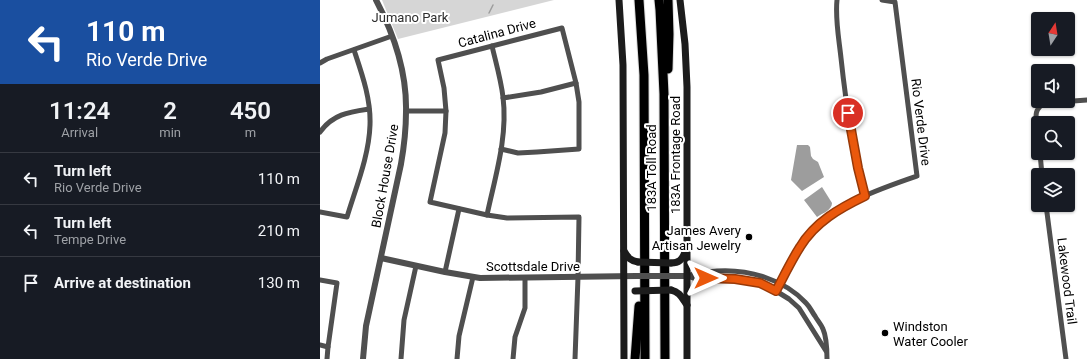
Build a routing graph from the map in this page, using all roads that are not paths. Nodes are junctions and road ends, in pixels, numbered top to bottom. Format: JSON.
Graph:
{"nodes":[{"id":1,"x":376,"y":0,"type":"edge"},
{"id":2,"x":619,"y":0,"type":"edge"},
{"id":3,"x":639,"y":0,"type":"edge"},
{"id":4,"x":659,"y":0,"type":"edge"},
{"id":5,"x":668,"y":0,"type":"edge"},
{"id":6,"x":680,"y":0,"type":"edge"},
{"id":7,"x":837,"y":0,"type":"edge"},
{"id":8,"x":882,"y":0,"type":"edge"},
{"id":9,"x":392,"y":36,"type":"junction"},
{"id":10,"x":492,"y":46,"type":"junction"},
{"id":11,"x":354,"y":50,"type":"junction"},
{"id":12,"x":320,"y":63,"type":"edge"},
{"id":13,"x":576,"y":83,"type":"junction"},
{"id":14,"x":664,"y":94,"type":"junction"},
{"id":15,"x":503,"y":98,"type":"junction"},
{"id":16,"x":1087,"y":100,"type":"edge"},
{"id":17,"x":369,"y":109,"type":"junction"},
{"id":18,"x":406,"y":111,"type":"junction"},
{"id":19,"x":446,"y":111,"type":"junction"},
{"id":20,"x":1036,"y":116,"type":"edge"},
{"id":21,"x":320,"y":132,"type":"edge"},
{"id":22,"x":501,"y":149,"type":"junction"},
{"id":23,"x":865,"y":196,"type":"junction"},
{"id":24,"x":458,"y":209,"type":"junction"},
{"id":25,"x":320,"y":212,"type":"edge"},
{"id":26,"x":1047,"y":212,"type":"edge"},
{"id":27,"x":487,"y":215,"type":"junction"},
{"id":28,"x":687,"y":248,"type":"junction"},
{"id":29,"x":624,"y":251,"type":"junction"},
{"id":30,"x":645,"y":251,"type":"junction"},
{"id":31,"x":380,"y":258,"type":"junction"},
{"id":32,"x":416,"y":266,"type":"junction"},
{"id":33,"x":445,"y":272,"type":"junction"},
{"id":34,"x":687,"y":276,"type":"junction"},
{"id":35,"x":473,"y":277,"type":"junction"},
{"id":36,"x":578,"y":277,"type":"junction"},
{"id":37,"x":624,"y":277,"type":"junction"},
{"id":38,"x":525,"y":278,"type":"junction"},
{"id":39,"x":320,"y":280,"type":"edge"},
{"id":40,"x":780,"y":283,"type":"junction"},
{"id":41,"x":776,"y":291,"type":"junction"},
{"id":42,"x":624,"y":301,"type":"junction"},
{"id":43,"x":687,"y":305,"type":"junction"},
{"id":44,"x":320,"y":345,"type":"edge"},
{"id":45,"x":328,"y":347,"type":"junction"},
{"id":46,"x":827,"y":352,"type":"junction"},
{"id":47,"x":327,"y":359,"type":"edge"},
{"id":48,"x":363,"y":359,"type":"edge"},
{"id":49,"x":401,"y":359,"type":"edge"},
{"id":50,"x":457,"y":359,"type":"edge"},
{"id":51,"x":513,"y":359,"type":"edge"},
{"id":52,"x":575,"y":359,"type":"edge"},
{"id":53,"x":624,"y":359,"type":"edge"},
{"id":54,"x":635,"y":359,"type":"edge"},
{"id":55,"x":645,"y":359,"type":"edge"},
{"id":56,"x":665,"y":359,"type":"edge"},
{"id":57,"x":687,"y":359,"type":"edge"},
{"id":58,"x":827,"y":359,"type":"edge"},
{"id":59,"x":1066,"y":359,"type":"edge"}],
"edges":[{"from":1,"to":9,"type":"street","name":"Block House Drive"},
{"from":2,"to":29,"type":"main road"},
{"from":3,"to":30,"type":"highway","name":"183A Toll Road"},
{"from":4,"to":14,"type":"highway","name":"183A Toll Road"},
{"from":5,"to":14,"type":"highway"},
{"from":6,"to":28,"type":"main road","name":"183A Frontage Road"},
{"from":7,"to":23,"type":"street"},
{"from":8,"to":23,"type":"street","name":"Rio Verde Drive"},
{"from":9,"to":11,"type":"street"},
{"from":9,"to":18,"type":"street","name":"Block House Drive"},
{"from":10,"to":13,"type":"street","name":"Catalina Drive"},
{"from":10,"to":15,"type":"street"},
{"from":10,"to":19,"type":"street","name":"Catalina Drive"},
{"from":11,"to":12,"type":"street"},
{"from":11,"to":17,"type":"street"},
{"from":13,"to":15,"type":"street"},
{"from":13,"to":22,"type":"street"},
{"from":14,"to":56,"type":"highway","name":"183A Toll Road"},
{"from":15,"to":22,"type":"street"},
{"from":16,"to":20,"type":"street"},
{"from":17,"to":21,"type":"street"},
{"from":17,"to":25,"type":"street"},
{"from":18,"to":19,"type":"street"},
{"from":18,"to":31,"type":"street","name":"Block House Drive"},
{"from":19,"to":24,"type":"street"},
{"from":22,"to":27,"type":"street"},
{"from":23,"to":40,"type":"street","name":"Rio Verde Drive"},
{"from":24,"to":27,"type":"street"},
{"from":24,"to":33,"type":"street"},
{"from":26,"to":59,"type":"street","name":"Lakewood Trail"},
{"from":27,"to":36,"type":"street"},
{"from":28,"to":29,"type":"main road","bridge":true},
{"from":28,"to":34,"type":"main road","name":"183A Frontage Road"},
{"from":29,"to":37,"type":"main road"},
{"from":30,"to":54,"type":"highway"},
{"from":30,"to":55,"type":"highway","name":"183A Toll Road"},
{"from":31,"to":32,"type":"street","name":"Scottsdale Drive"},
{"from":31,"to":48,"type":"street","name":"Block House Drive"},
{"from":32,"to":33,"type":"street","name":"Scottsdale Drive"},
{"from":32,"to":49,"type":"street"},
{"from":33,"to":35,"type":"street","name":"Scottsdale Drive"},
{"from":34,"to":37,"type":"street","name":"Scottsdale Drive","bridge":true},
{"from":34,"to":40,"type":"street","name":"Scottsdale Drive"},
{"from":34,"to":41,"type":"street","name":"Scottsdale Drive"},
{"from":34,"to":43,"type":"main road","name":"183A Frontage Road"},
{"from":35,"to":38,"type":"street","name":"Scottsdale Drive"},
{"from":35,"to":50,"type":"street"},
{"from":36,"to":37,"type":"street","name":"Scottsdale Drive"},
{"from":36,"to":38,"type":"street","name":"Scottsdale Drive"},
{"from":36,"to":52,"type":"street"},
{"from":37,"to":42,"type":"main road"},
{"from":38,"to":51,"type":"street"},
{"from":39,"to":45,"type":"street"},
{"from":40,"to":41,"type":"street","name":"Rio Verde Drive"},
{"from":40,"to":46,"type":"street","name":"Scottsdale Drive"},
{"from":41,"to":46,"type":"street","name":"Scottsdale Drive"},
{"from":42,"to":43,"type":"main road","bridge":true},
{"from":42,"to":53,"type":"main road"},
{"from":43,"to":57,"type":"main road","name":"183A Frontage Road"},
{"from":44,"to":45,"type":"street"},
{"from":45,"to":47,"type":"street"},
{"from":46,"to":58,"type":"street","name":"Scottsdale Drive"}]}
